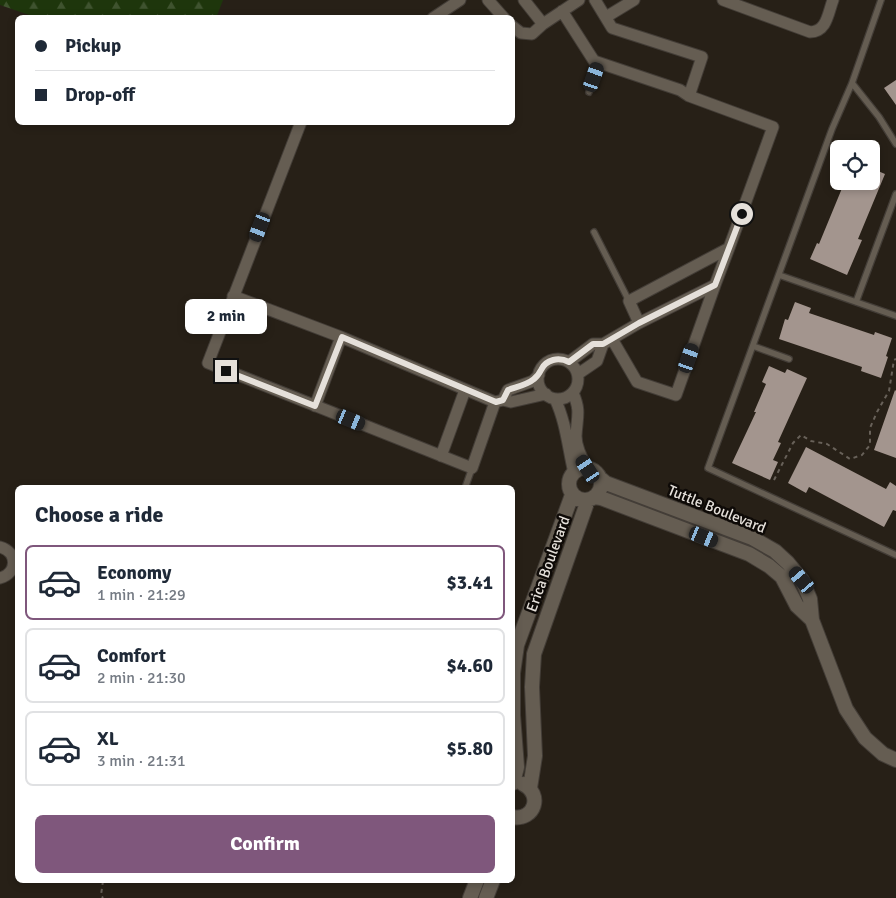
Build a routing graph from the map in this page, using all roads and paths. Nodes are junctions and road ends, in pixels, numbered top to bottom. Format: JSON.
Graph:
{"nodes":[{"id":1,"x":460,"y":0,"type":"edge"},
{"id":2,"x":488,"y":0,"type":"edge"},
{"id":3,"x":524,"y":0,"type":"edge"},
{"id":4,"x":579,"y":0,"type":"edge"},
{"id":5,"x":595,"y":0,"type":"edge"},
{"id":6,"x":634,"y":0,"type":"edge"},
{"id":7,"x":724,"y":0,"type":"edge"},
{"id":8,"x":833,"y":0,"type":"edge"},
{"id":9,"x":882,"y":0,"type":"edge"},
{"id":10,"x":562,"y":11,"type":"junction"},
{"id":11,"x":438,"y":15,"type":"edge"},
{"id":12,"x":501,"y":15,"type":"edge"},
{"id":13,"x":606,"y":17,"type":"junction"},
{"id":14,"x":543,"y":24,"type":"junction"},
{"id":15,"x":515,"y":28,"type":"edge"},
{"id":16,"x":600,"y":63,"type":"junction"},
{"id":17,"x":852,"y":83,"type":"junction"},
{"id":18,"x":589,"y":92,"type":"dead end"},
{"id":19,"x":689,"y":96,"type":"junction"},
{"id":20,"x":300,"y":125,"type":"edge"},
{"id":21,"x":896,"y":144,"type":"edge"},
{"id":22,"x":896,"y":194,"type":"edge"},
{"id":23,"x":594,"y":232,"type":"dead end"},
{"id":24,"x":729,"y":248,"type":"junction"},
{"id":25,"x":779,"y":274,"type":"junction"},
{"id":26,"x":715,"y":285,"type":"junction"},
{"id":27,"x":233,"y":296,"type":"junction"},
{"id":28,"x":629,"y":301,"type":"junction"},
{"id":29,"x":856,"y":302,"type":"junction"},
{"id":30,"x":896,"y":316,"type":"edge"},
{"id":31,"x":639,"y":323,"type":"junction"},
{"id":32,"x":342,"y":337,"type":"junction"},
{"id":33,"x":607,"y":342,"type":"junction"},
{"id":34,"x":753,"y":346,"type":"junction"},
{"id":35,"x":789,"y":359,"type":"dead end"},
{"id":36,"x":896,"y":359,"type":"edge"},
{"id":37,"x":569,"y":362,"type":"junction"},
{"id":38,"x":578,"y":374,"type":"junction"},
{"id":39,"x":539,"y":375,"type":"junction"},
{"id":40,"x":465,"y":390,"type":"junction"},
{"id":41,"x":573,"y":393,"type":"junction"},
{"id":42,"x":551,"y":397,"type":"junction"},
{"id":43,"x":499,"y":401,"type":"junction"},
{"id":44,"x":315,"y":406,"type":"junction"},
{"id":45,"x":441,"y":456,"type":"junction"},
{"id":46,"x":472,"y":468,"type":"junction"},
{"id":47,"x":574,"y":473,"type":"junction"},
{"id":48,"x":594,"y":473,"type":"junction"},
{"id":49,"x":774,"y":480,"type":"dead end"},
{"id":50,"x":466,"y":485,"type":"edge"},
{"id":51,"x":572,"y":494,"type":"junction"},
{"id":52,"x":592,"y":498,"type":"junction"},
{"id":53,"x":0,"y":547,"type":"edge"},
{"id":54,"x":896,"y":555,"type":"edge"},
{"id":55,"x":15,"y":570,"type":"edge"},
{"id":56,"x":0,"y":578,"type":"edge"},
{"id":57,"x":812,"y":620,"type":"junction"},
{"id":58,"x":515,"y":659,"type":"edge"},
{"id":59,"x":515,"y":741,"type":"edge"},
{"id":60,"x":896,"y":760,"type":"edge"},
{"id":61,"x":515,"y":775,"type":"edge"},
{"id":62,"x":515,"y":783,"type":"edge"},
{"id":63,"x":530,"y":788,"type":"junction"},
{"id":64,"x":515,"y":820,"type":"edge"},
{"id":65,"x":103,"y":883,"type":"edge"},
{"id":66,"x":476,"y":883,"type":"edge"},
{"id":67,"x":492,"y":883,"type":"edge"},
{"id":68,"x":103,"y":898,"type":"edge"},
{"id":69,"x":470,"y":898,"type":"edge"},
{"id":70,"x":486,"y":898,"type":"edge"}],
"edges":[{"from":1,"to":11,"type":"street"},
{"from":2,"to":12,"type":"street"},
{"from":3,"to":14,"type":"street"},
{"from":4,"to":10,"type":"street"},
{"from":5,"to":13,"type":"street"},
{"from":6,"to":13,"type":"street"},
{"from":7,"to":8,"type":"street"},
{"from":9,"to":17,"type":"lane"},
{"from":10,"to":14,"type":"street"},
{"from":10,"to":16,"type":"street"},
{"from":13,"to":19,"type":"street"},
{"from":14,"to":15,"type":"street"},
{"from":16,"to":18,"type":"lane"},
{"from":16,"to":19,"type":"street"},
{"from":17,"to":21,"type":"lane"},
{"from":17,"to":25,"type":"lane"},
{"from":19,"to":24,"type":"street"},
{"from":20,"to":27,"type":"street"},
{"from":22,"to":29,"type":"lane"},
{"from":23,"to":28,"type":"lane"},
{"from":24,"to":26,"type":"street"},
{"from":24,"to":28,"type":"street"},
{"from":25,"to":29,"type":"lane"},
{"from":25,"to":34,"type":"lane"},
{"from":26,"to":31,"type":"street"},
{"from":26,"to":33,"type":"street"},
{"from":27,"to":32,"type":"street"},
{"from":27,"to":44,"type":"street"},
{"from":28,"to":31,"type":"street"},
{"from":29,"to":30,"type":"lane"},
{"from":31,"to":33,"type":"street"},
{"from":32,"to":40,"type":"street"},
{"from":32,"to":44,"type":"street"},
{"from":33,"to":37,"type":"street"},
{"from":33,"to":38,"type":"street"},
{"from":34,"to":35,"type":"lane"},
{"from":34,"to":54,"type":"lane"},
{"from":36,"to":49,"type":"path"},
{"from":37,"to":38,"type":"street"},
{"from":37,"to":39,"type":"street"},
{"from":38,"to":41,"type":"street"},
{"from":39,"to":42,"type":"street"},
{"from":39,"to":43,"type":"street"},
{"from":40,"to":43,"type":"street"},
{"from":40,"to":45,"type":"street"},
{"from":41,"to":42,"type":"street"},
{"from":41,"to":48,"type":"street"},
{"from":42,"to":43,"type":"street"},
{"from":42,"to":47,"type":"street"},
{"from":43,"to":46,"type":"street"},
{"from":44,"to":45,"type":"street"},
{"from":45,"to":46,"type":"street"},
{"from":46,"to":50,"type":"lane"},
{"from":47,"to":48,"type":"street"},
{"from":47,"to":51,"type":"street"},
{"from":48,"to":52,"type":"street"},
{"from":48,"to":57,"type":"street","name":"Tuttle Boulevard"},
{"from":51,"to":52,"type":"street"},
{"from":51,"to":58,"type":"street","name":"Erica Boulevard"},
{"from":52,"to":57,"type":"street","name":"Tuttle Boulevard"},
{"from":52,"to":63,"type":"street","name":"Erica Boulevard"},
{"from":53,"to":55,"type":"street"},
{"from":55,"to":56,"type":"street"},
{"from":57,"to":60,"type":"street","name":"Tuttle Boulevard"},
{"from":59,"to":61,"type":"street","name":"Erica Boulevard"},
{"from":62,"to":63,"type":"street"},
{"from":63,"to":64,"type":"street","name":"Erica Boulevard"},
{"from":65,"to":68,"type":"path"},
{"from":66,"to":69,"type":"street"},
{"from":67,"to":70,"type":"street"}]}
